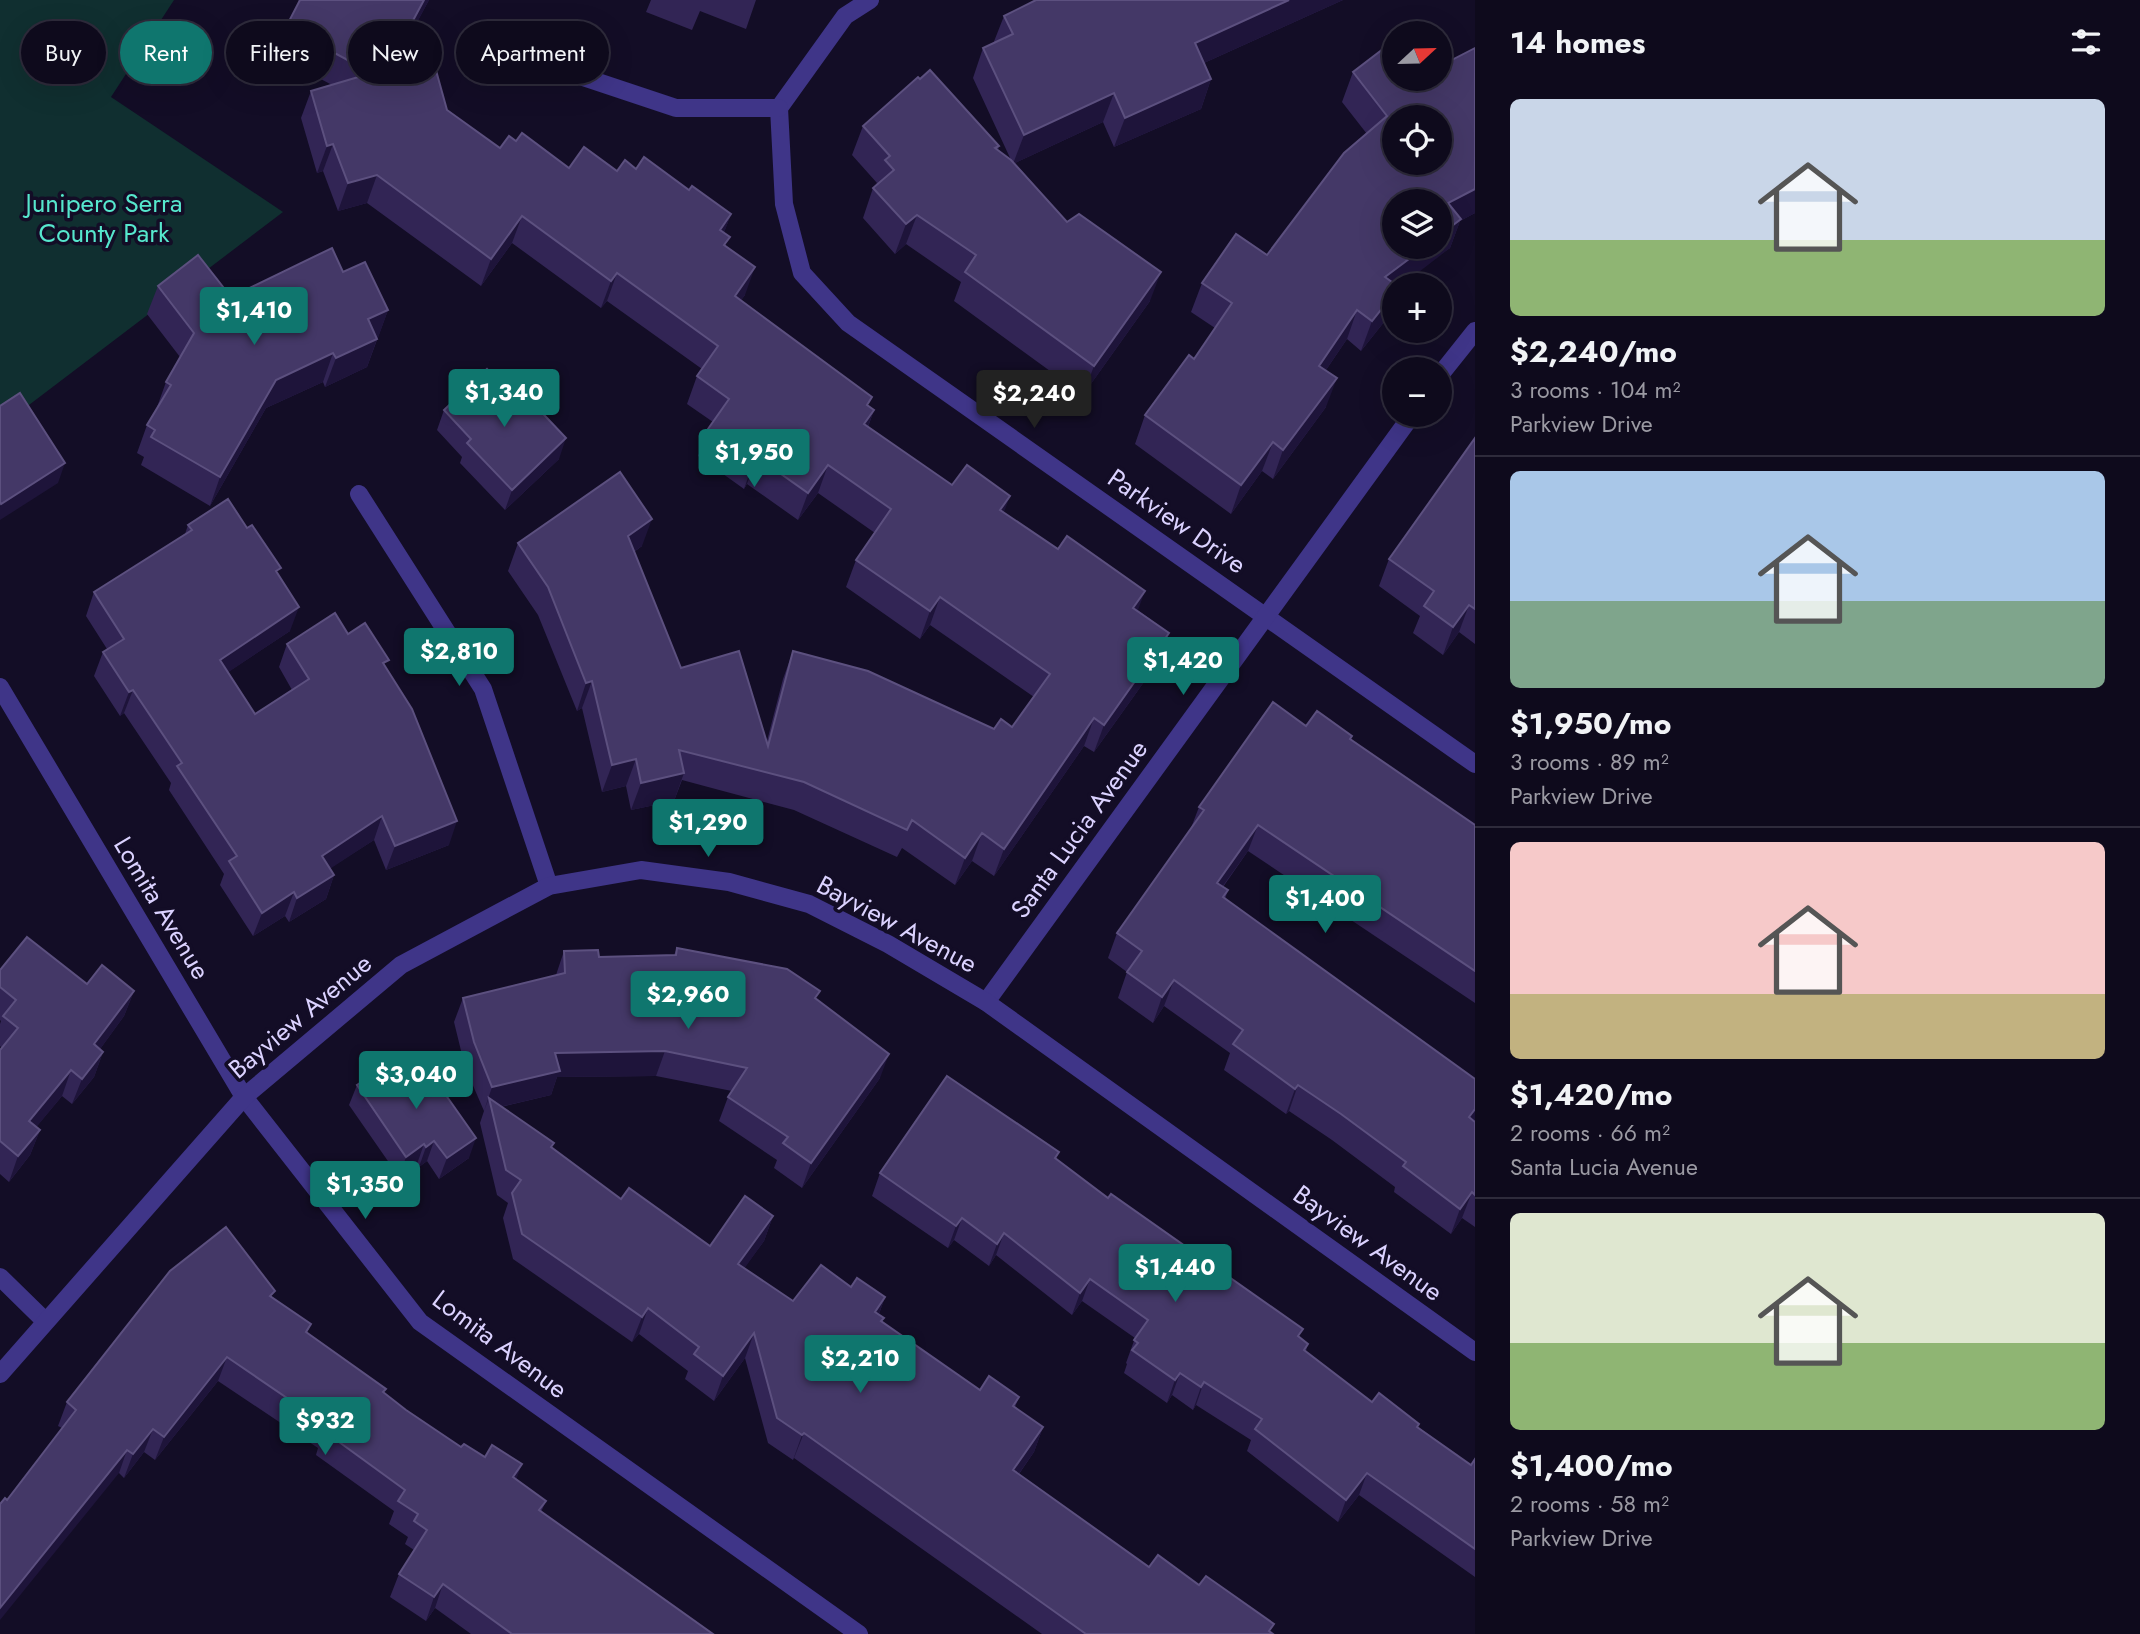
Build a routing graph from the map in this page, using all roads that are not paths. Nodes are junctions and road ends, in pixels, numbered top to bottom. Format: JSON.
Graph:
{"nodes":[{"id":1,"x":870,"y":0,"type":"edge"},
{"id":2,"x":604,"y":84,"type":"edge"},
{"id":3,"x":779,"y":108,"type":"junction"},
{"id":4,"x":1475,"y":331,"type":"edge"},
{"id":5,"x":1452,"y":360,"type":"edge"},
{"id":6,"x":1403,"y":427,"type":"edge"},
{"id":7,"x":359,"y":494,"type":"dead end"},
{"id":8,"x":1267,"y":616,"type":"junction"},
{"id":9,"x":0,"y":687,"type":"edge"},
{"id":10,"x":1475,"y":764,"type":"edge"},
{"id":11,"x":549,"y":886,"type":"junction"},
{"id":12,"x":986,"y":1003,"type":"junction"},
{"id":13,"x":244,"y":1097,"type":"junction"},
{"id":14,"x":0,"y":1277,"type":"edge"},
{"id":15,"x":45,"y":1321,"type":"junction"},
{"id":16,"x":1475,"y":1352,"type":"edge"},
{"id":17,"x":0,"y":1374,"type":"edge"},
{"id":18,"x":859,"y":1634,"type":"edge"}],
"edges":[{"from":1,"to":3,"type":"street"},
{"from":2,"to":3,"type":"street"},
{"from":3,"to":8,"type":"street","name":"Parkview Drive"},
{"from":4,"to":5,"type":"street"},
{"from":6,"to":8,"type":"street","name":"Santa Lucia Avenue"},
{"from":7,"to":11,"type":"street"},
{"from":8,"to":10,"type":"street","name":"Parkview Drive"},
{"from":8,"to":12,"type":"street","name":"Santa Lucia Avenue"},
{"from":9,"to":13,"type":"street","name":"Lomita Avenue"},
{"from":11,"to":12,"type":"street","name":"Bayview Avenue"},
{"from":11,"to":13,"type":"street","name":"Bayview Avenue"},
{"from":12,"to":16,"type":"street","name":"Bayview Avenue"},
{"from":13,"to":15,"type":"street","name":"Bayview Avenue"},
{"from":13,"to":18,"type":"street","name":"Lomita Avenue"},
{"from":14,"to":15,"type":"street"},
{"from":15,"to":17,"type":"street","name":"Bayview Avenue"}]}
